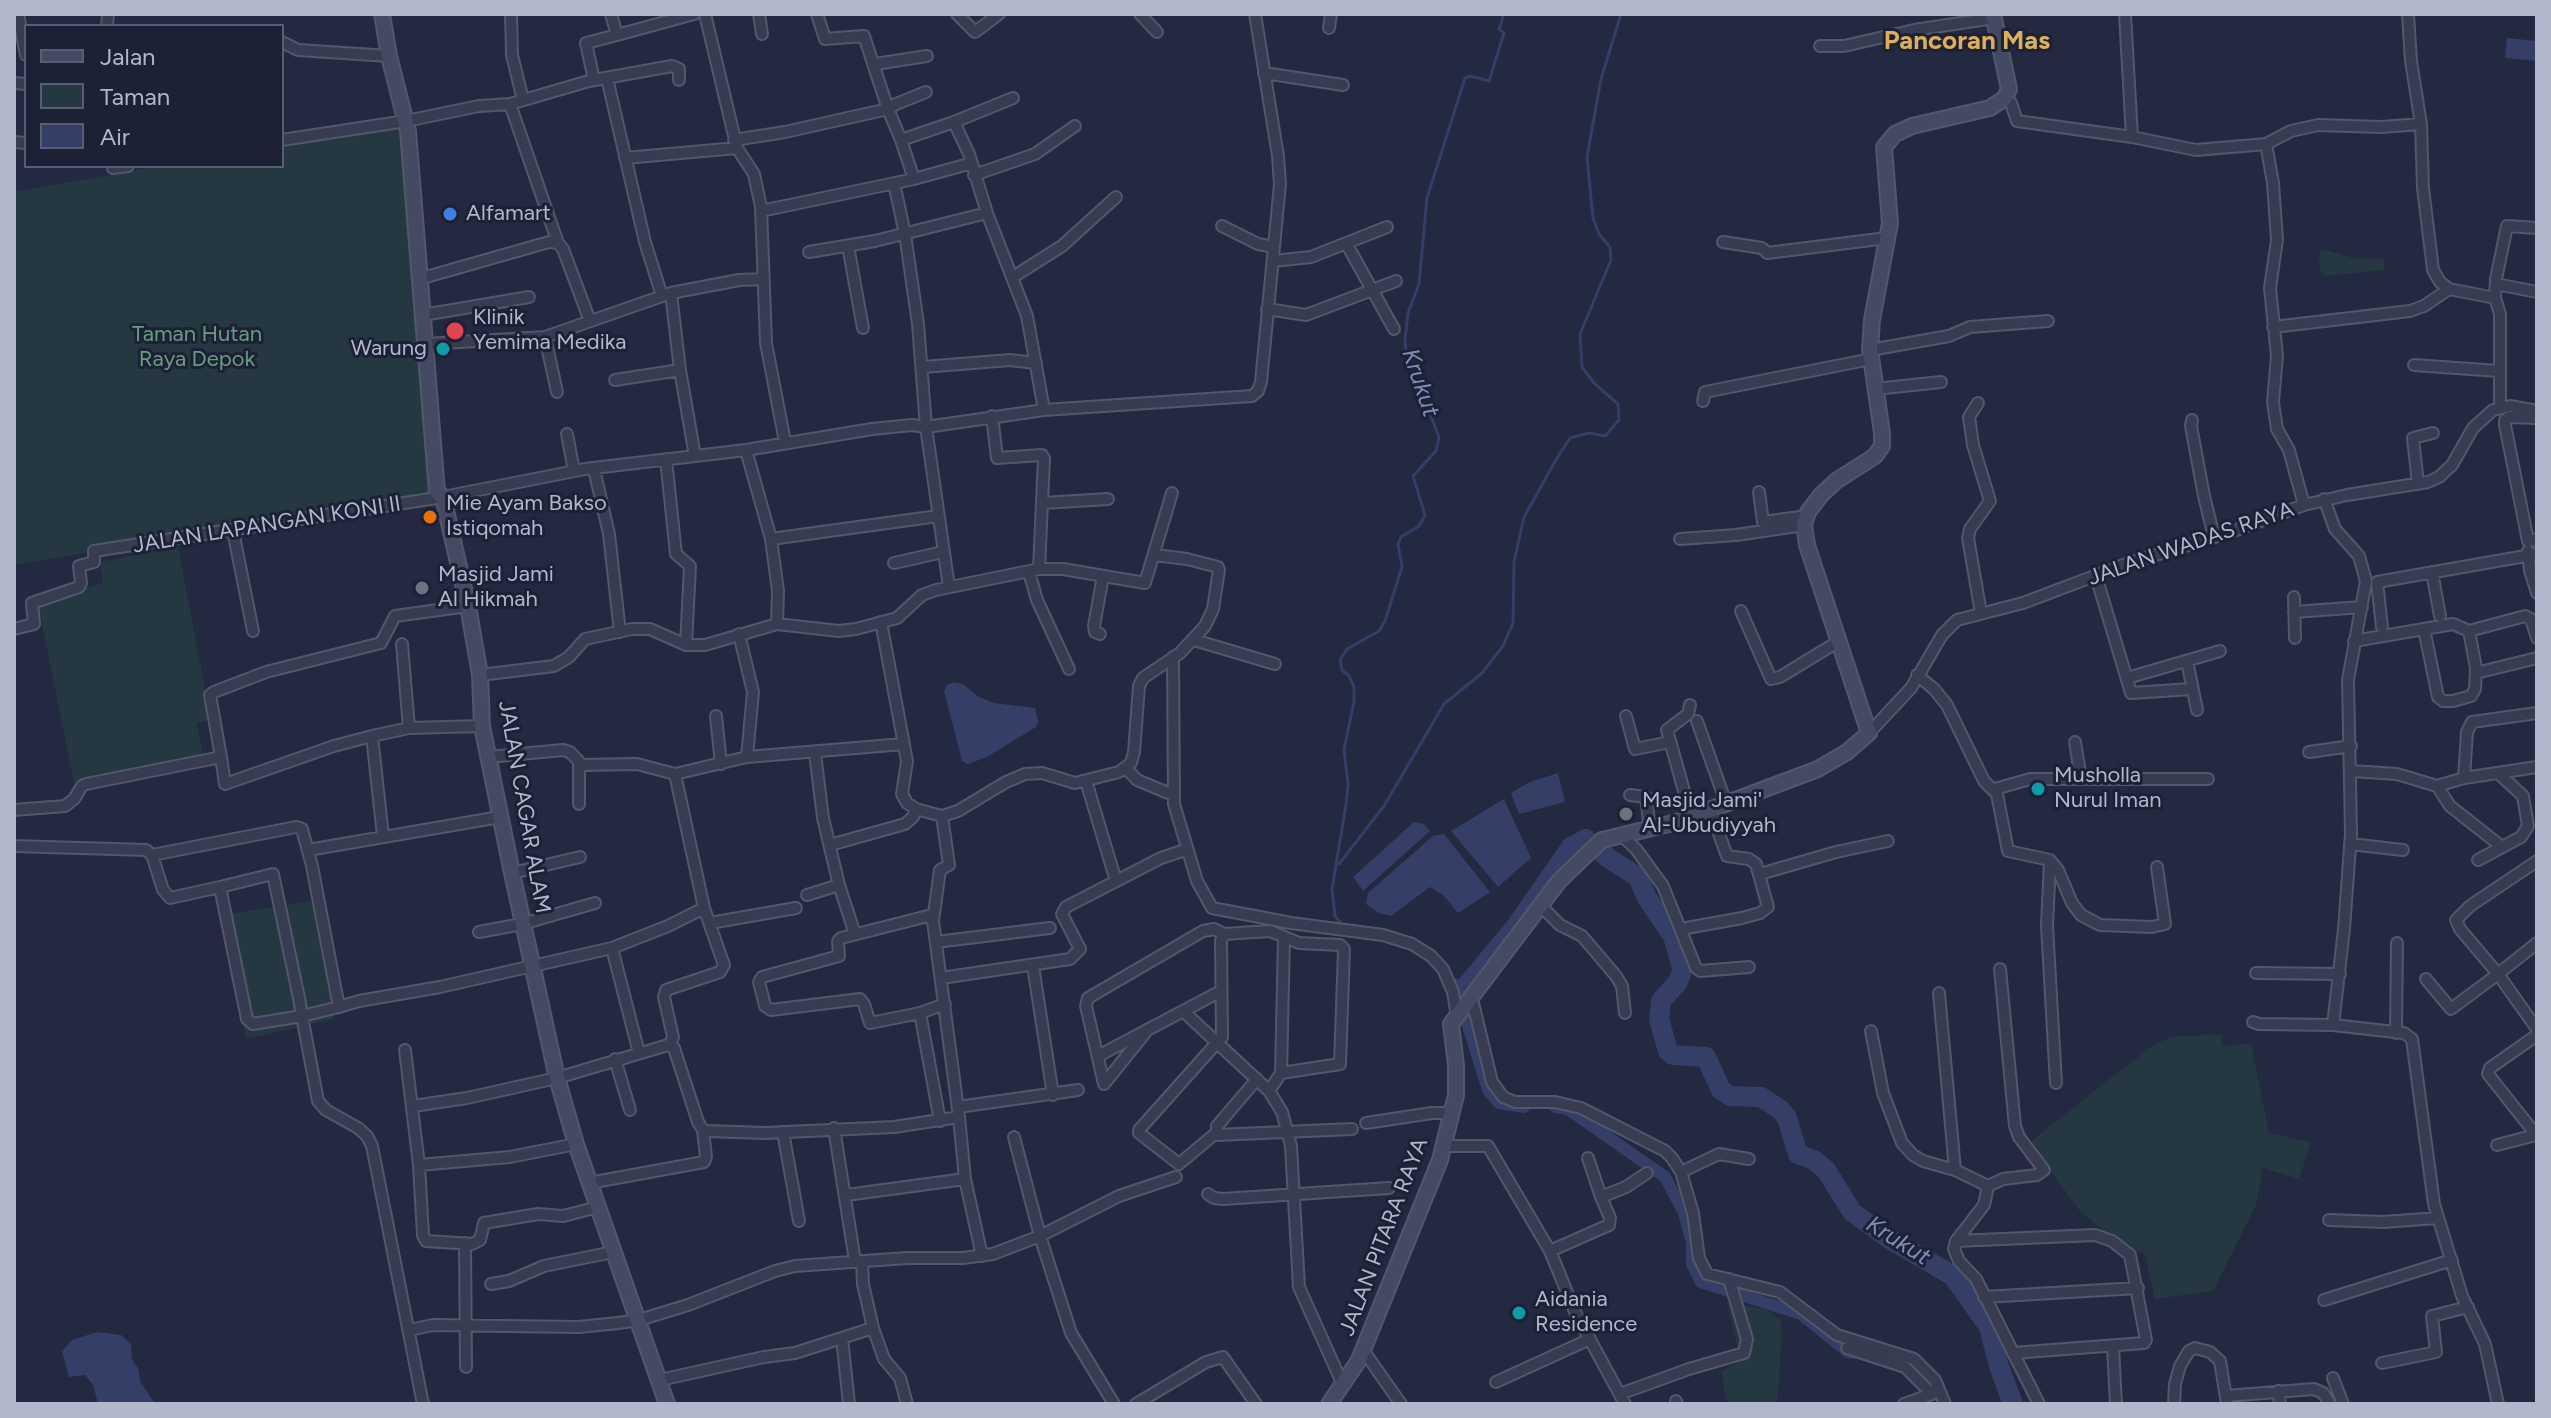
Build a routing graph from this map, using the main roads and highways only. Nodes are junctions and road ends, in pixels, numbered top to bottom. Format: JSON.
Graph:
{"nodes":[{"id":1,"x":382,"y":14,"type":"edge"},
{"id":2,"x":1993,"y":16,"type":"edge"},
{"id":3,"x":667,"y":1404,"type":"edge"},
{"id":4,"x":1329,"y":1404,"type":"edge"}],
"edges":[{"from":1,"to":3,"type":"main road","name":"JALAN CAGAR ALAM"},
{"from":2,"to":4,"type":"main road","name":"JALAN PITARA RAYA"}]}
